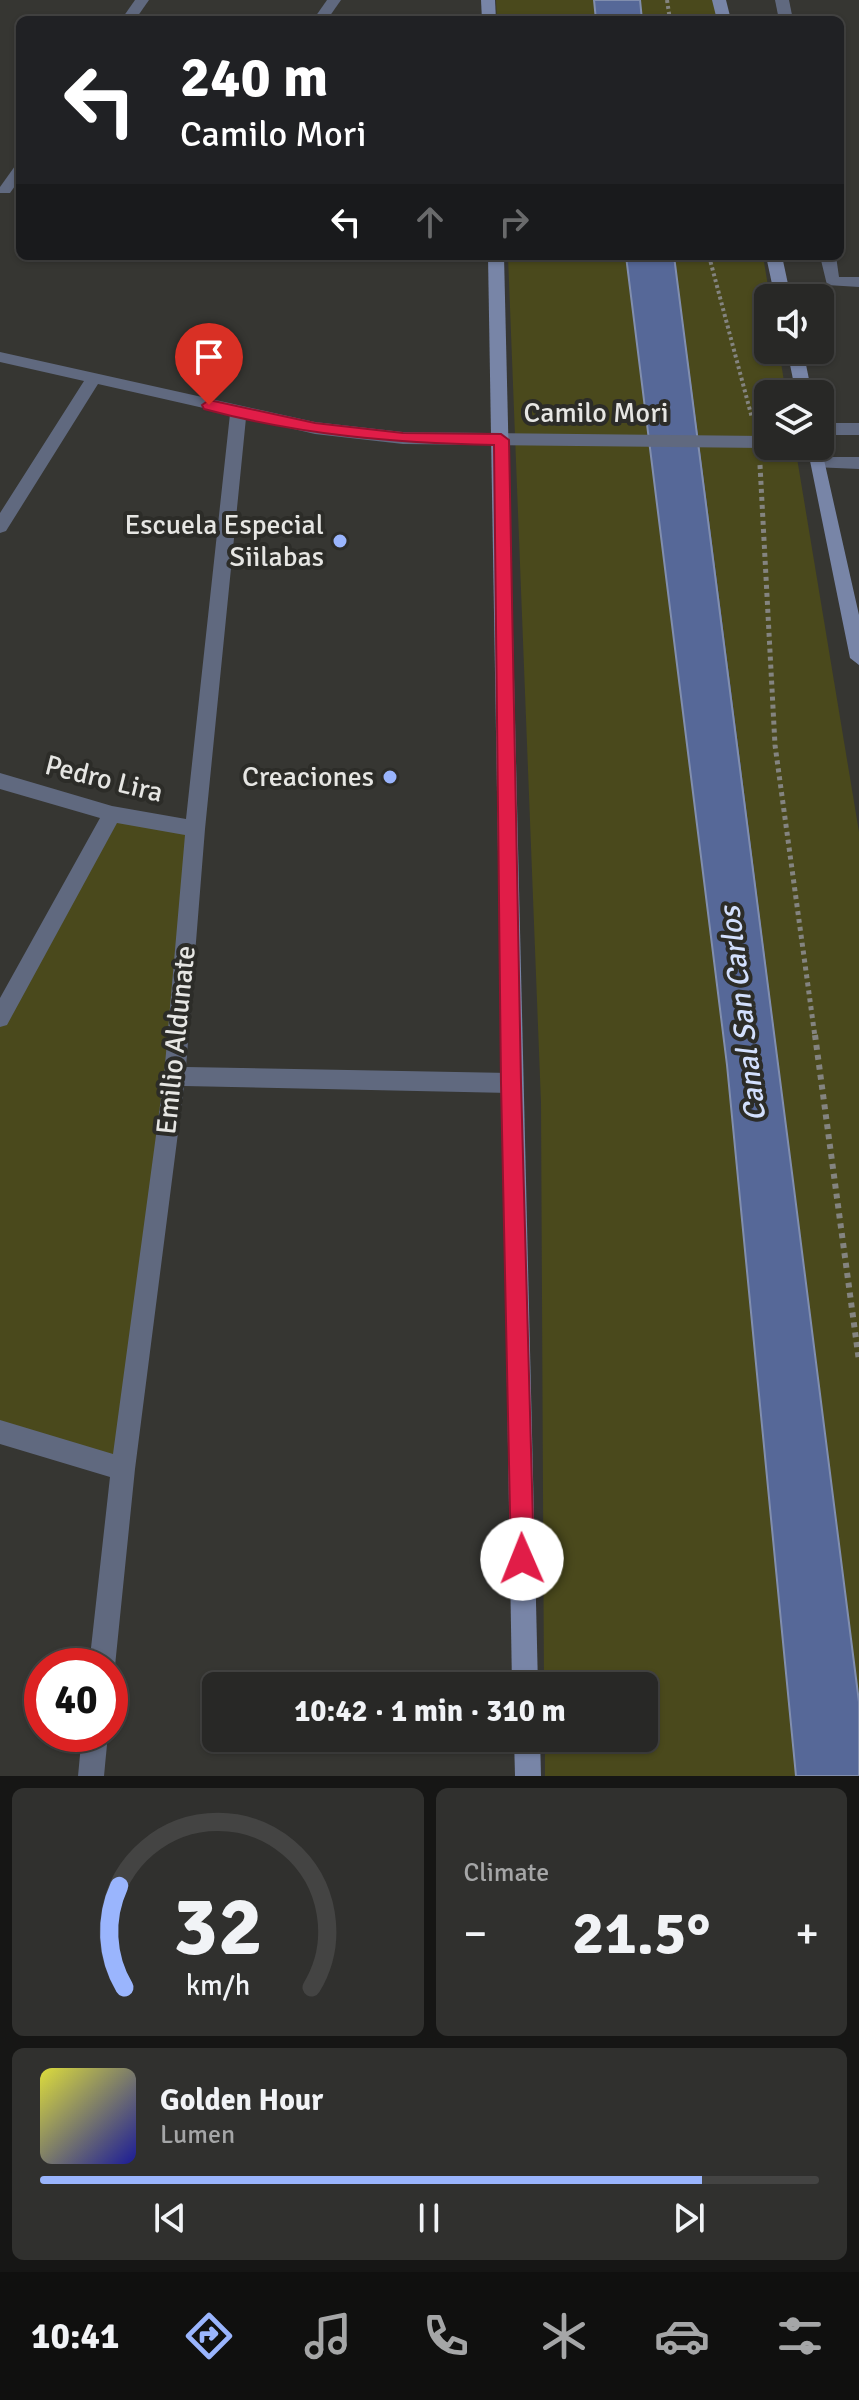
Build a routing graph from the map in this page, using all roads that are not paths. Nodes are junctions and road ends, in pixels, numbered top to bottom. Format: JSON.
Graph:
{"nodes":[{"id":1,"x":496,"y":260,"type":"edge"},
{"id":2,"x":775,"y":260,"type":"edge"},
{"id":3,"x":829,"y":260,"type":"edge"},
{"id":4,"x":859,"y":282,"type":"edge"},
{"id":5,"x":780,"y":284,"type":"edge"},
{"id":6,"x":0,"y":357,"type":"edge"},
{"id":7,"x":94,"y":378,"type":"junction"},
{"id":8,"x":238,"y":412,"type":"junction"},
{"id":9,"x":834,"y":429,"type":"edge"},
{"id":10,"x":859,"y":429,"type":"edge"},
{"id":11,"x":501,"y":440,"type":"junction"},
{"id":12,"x":754,"y":441,"type":"edge"},
{"id":13,"x":834,"y":458,"type":"edge"},
{"id":14,"x":818,"y":460,"type":"edge"},
{"id":15,"x":859,"y":463,"type":"edge"},
{"id":16,"x":0,"y":527,"type":"edge"},
{"id":17,"x":859,"y":658,"type":"edge"},
{"id":18,"x":0,"y":781,"type":"edge"},
{"id":19,"x":112,"y":814,"type":"junction"},
{"id":20,"x":195,"y":829,"type":"junction"},
{"id":21,"x":0,"y":1018,"type":"edge"},
{"id":22,"x":175,"y":1076,"type":"junction"},
{"id":23,"x":511,"y":1083,"type":"junction"},
{"id":24,"x":0,"y":1432,"type":"edge"},
{"id":25,"x":123,"y":1469,"type":"junction"},
{"id":26,"x":104,"y":1648,"type":"edge"},
{"id":27,"x":525,"y":1672,"type":"edge"},
{"id":28,"x":93,"y":1752,"type":"edge"},
{"id":29,"x":527,"y":1752,"type":"edge"},
{"id":30,"x":91,"y":1776,"type":"edge"},
{"id":31,"x":528,"y":1776,"type":"edge"}],
"edges":[{"from":1,"to":11,"type":"street"},
{"from":2,"to":5,"type":"street"},
{"from":3,"to":4,"type":"street"},
{"from":6,"to":7,"type":"street","name":"Camilo Mori"},
{"from":7,"to":8,"type":"street","name":"Camilo Mori"},
{"from":7,"to":16,"type":"street"},
{"from":8,"to":11,"type":"street","name":"Camilo Mori"},
{"from":8,"to":20,"type":"street","name":"Emilio Aldunate"},
{"from":9,"to":10,"type":"street"},
{"from":11,"to":12,"type":"street","name":"Camilo Mori"},
{"from":11,"to":23,"type":"street"},
{"from":13,"to":15,"type":"street"},
{"from":14,"to":17,"type":"street"},
{"from":18,"to":19,"type":"street","name":"Pedro Lira"},
{"from":19,"to":20,"type":"street","name":"Pedro Lira"},
{"from":19,"to":21,"type":"street"},
{"from":20,"to":22,"type":"street","name":"Emilio Aldunate"},
{"from":22,"to":23,"type":"street"},
{"from":22,"to":25,"type":"street","name":"Emilio Aldunate"},
{"from":23,"to":27,"type":"street"},
{"from":24,"to":25,"type":"street"},
{"from":25,"to":26,"type":"street","name":"Emilio Aldunate"},
{"from":28,"to":30,"type":"street"},
{"from":29,"to":31,"type":"street"}]}
